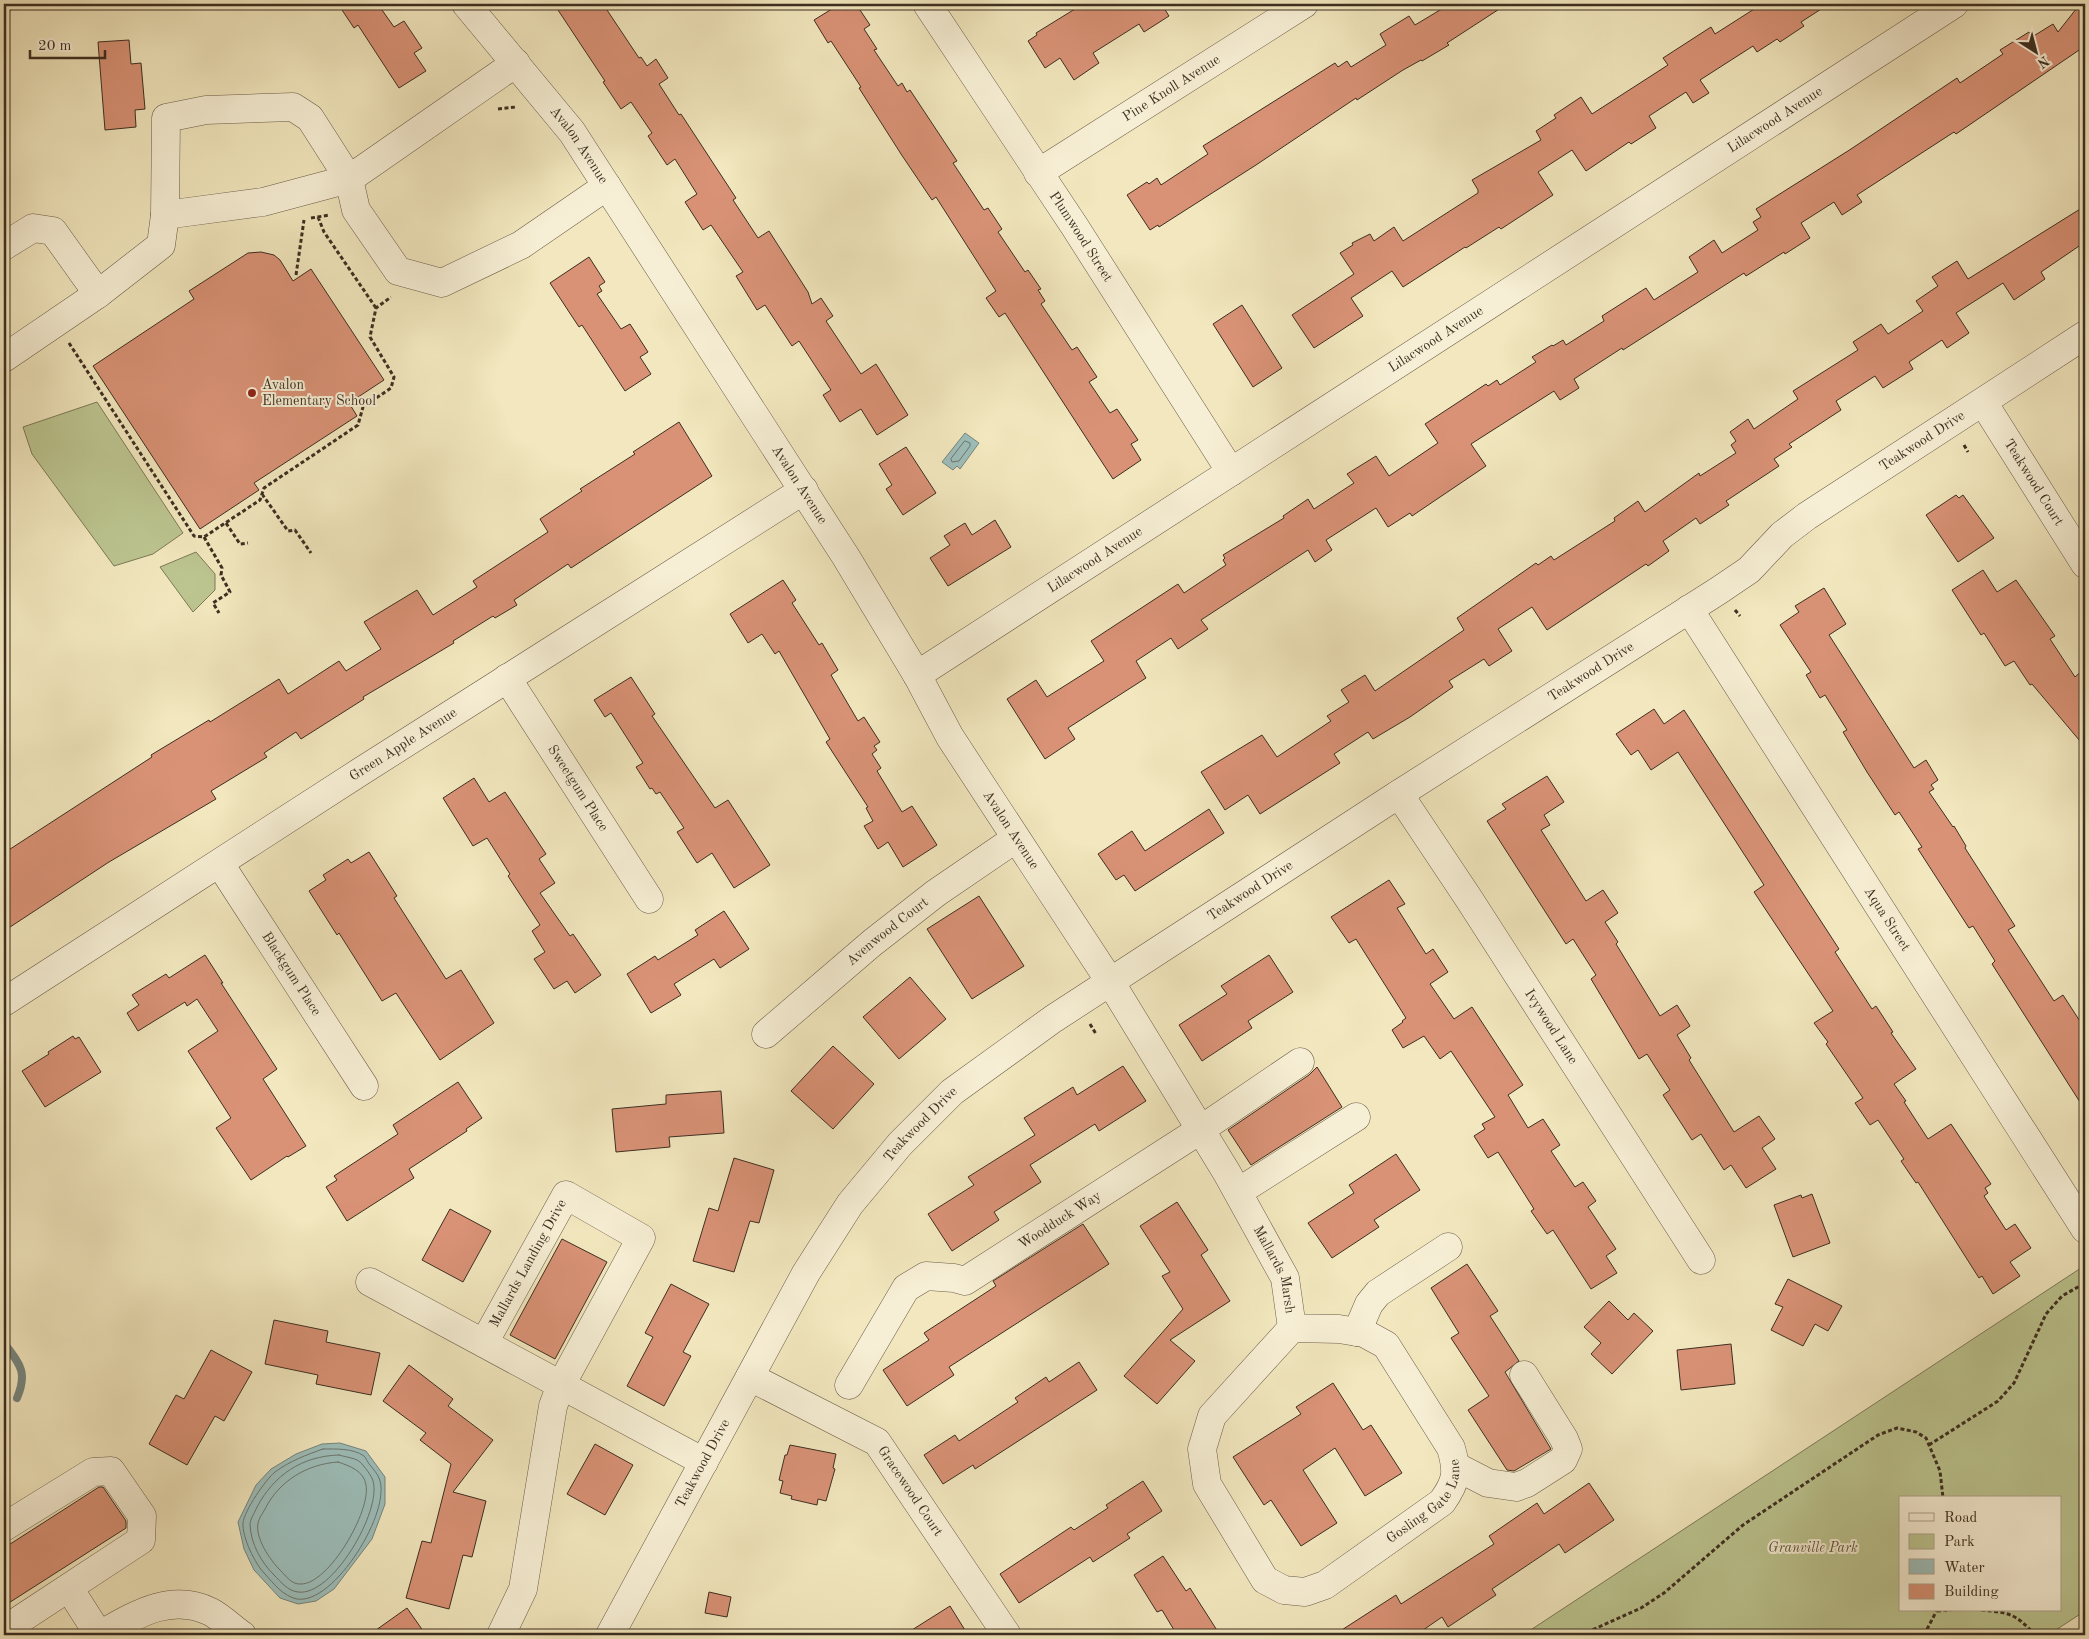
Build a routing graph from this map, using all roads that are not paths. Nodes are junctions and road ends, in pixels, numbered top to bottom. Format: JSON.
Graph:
{"nodes":[{"id":1,"x":466,"y":4,"type":"edge"},
{"id":2,"x":927,"y":4,"type":"edge"},
{"id":3,"x":1304,"y":4,"type":"edge"},
{"id":4,"x":1954,"y":4,"type":"edge"},
{"id":5,"x":516,"y":64,"type":"junction"},
{"id":6,"x":1038,"y":173,"type":"junction"},
{"id":7,"x":349,"y":179,"type":"junction"},
{"id":8,"x":607,"y":186,"type":"junction"},
{"id":9,"x":165,"y":215,"type":"junction"},
{"id":10,"x":4,"y":246,"type":"edge"},
{"id":11,"x":98,"y":294,"type":"junction"},
{"id":12,"x":2085,"y":335,"type":"edge"},
{"id":13,"x":4,"y":358,"type":"edge"},
{"id":14,"x":1983,"y":402,"type":"junction"},
{"id":15,"x":1231,"y":472,"type":"junction"},
{"id":16,"x":804,"y":490,"type":"junction"},
{"id":17,"x":2085,"y":564,"type":"edge"},
{"id":18,"x":1689,"y":609,"type":"junction"},
{"id":19,"x":917,"y":675,"type":"junction"},
{"id":20,"x":507,"y":678,"type":"junction"},
{"id":21,"x":1399,"y":794,"type":"junction"},
{"id":22,"x":1015,"y":839,"type":"junction"},
{"id":23,"x":220,"y":864,"type":"junction"},
{"id":24,"x":649,"y":899,"type":"dead end"},
{"id":25,"x":1111,"y":983,"type":"junction"},
{"id":26,"x":4,"y":1002,"type":"edge"},
{"id":27,"x":766,"y":1034,"type":"dead end"},
{"id":28,"x":1300,"y":1062,"type":"dead end"},
{"id":29,"x":364,"y":1086,"type":"dead end"},
{"id":30,"x":1356,"y":1117,"type":"dead end"},
{"id":31,"x":1200,"y":1130,"type":"junction"},
{"id":32,"x":1238,"y":1192,"type":"junction"},
{"id":33,"x":2085,"y":1229,"type":"edge"},
{"id":34,"x":1448,"y":1247,"type":"dead end"},
{"id":35,"x":1701,"y":1260,"type":"dead end"},
{"id":36,"x":370,"y":1282,"type":"dead end"},
{"id":37,"x":1292,"y":1328,"type":"junction"},
{"id":38,"x":1357,"y":1332,"type":"junction"},
{"id":39,"x":484,"y":1343,"type":"junction"},
{"id":40,"x":1524,"y":1375,"type":"dead end"},
{"id":41,"x":750,"y":1377,"type":"junction"},
{"id":42,"x":561,"y":1385,"type":"junction"},
{"id":43,"x":849,"y":1385,"type":"dead end"},
{"id":44,"x":704,"y":1462,"type":"junction"},
{"id":45,"x":1457,"y":1467,"type":"junction"},
{"id":46,"x":4,"y":1527,"type":"edge"},
{"id":47,"x":1265,"y":1580,"type":"joint"},
{"id":48,"x":69,"y":1588,"type":"junction"},
{"id":49,"x":4,"y":1630,"type":"edge"},
{"id":50,"x":99,"y":1635,"type":"edge"},
{"id":51,"x":242,"y":1635,"type":"edge"},
{"id":52,"x":501,"y":1635,"type":"edge"},
{"id":53,"x":610,"y":1635,"type":"edge"},
{"id":54,"x":1007,"y":1635,"type":"edge"}],
"edges":[{"from":1,"to":5,"type":"street","name":"Avalon Avenue"},
{"from":2,"to":6,"type":"street","name":"Plumwood Street"},
{"from":3,"to":6,"type":"street","name":"Pine Knoll Avenue"},
{"from":4,"to":15,"type":"street","name":"Lilacwood Avenue"},
{"from":5,"to":7,"type":"street"},
{"from":5,"to":8,"type":"street","name":"Avalon Avenue"},
{"from":6,"to":15,"type":"street","name":"Plumwood Street"},
{"from":7,"to":8,"type":"street"},
{"from":7,"to":9,"type":"street"},
{"from":7,"to":9,"type":"street"},
{"from":8,"to":16,"type":"street","name":"Avalon Avenue"},
{"from":9,"to":11,"type":"street"},
{"from":10,"to":11,"type":"street"},
{"from":11,"to":13,"type":"street"},
{"from":12,"to":14,"type":"street","name":"Teakwood Drive"},
{"from":14,"to":17,"type":"street","name":"Teakwood Court"},
{"from":14,"to":18,"type":"street","name":"Teakwood Drive"},
{"from":15,"to":19,"type":"street","name":"Lilacwood Avenue"},
{"from":16,"to":19,"type":"street","name":"Avalon Avenue"},
{"from":16,"to":20,"type":"street","name":"Green Apple Avenue"},
{"from":18,"to":21,"type":"street","name":"Teakwood Drive"},
{"from":18,"to":33,"type":"street","name":"Aqua Street"},
{"from":19,"to":22,"type":"street","name":"Avalon Avenue"},
{"from":20,"to":23,"type":"street","name":"Green Apple Avenue"},
{"from":20,"to":24,"type":"street","name":"Sweetgum Place"},
{"from":21,"to":25,"type":"street","name":"Teakwood Drive"},
{"from":21,"to":35,"type":"street","name":"Ivywood Lane"},
{"from":22,"to":25,"type":"street","name":"Avalon Avenue"},
{"from":22,"to":27,"type":"street","name":"Avenwood Court"},
{"from":23,"to":26,"type":"street","name":"Green Apple Avenue"},
{"from":23,"to":29,"type":"street","name":"Blackgum Place"},
{"from":25,"to":31,"type":"street","name":"Mallards Marsh"},
{"from":25,"to":41,"type":"street","name":"Teakwood Drive"},
{"from":28,"to":31,"type":"street","name":"Woodduck Way"},
{"from":30,"to":32,"type":"street"},
{"from":31,"to":32,"type":"street","name":"Mallards Marsh"},
{"from":31,"to":43,"type":"street","name":"Woodduck Way"},
{"from":32,"to":37,"type":"street","name":"Mallards Marsh"},
{"from":34,"to":38,"type":"street"},
{"from":36,"to":39,"type":"street","name":"Mallards Landing Drive"},
{"from":37,"to":38,"type":"street","name":"Gosling Gate Lane"},
{"from":37,"to":47,"type":"street","name":"Mallards Marsh"},
{"from":38,"to":45,"type":"street","name":"Gosling Gate Lane"},
{"from":39,"to":42,"type":"street","name":"Mallards Landing Drive"},
{"from":39,"to":42,"type":"street","name":"Mallards Landing Drive"},
{"from":40,"to":45,"type":"street"},
{"from":41,"to":44,"type":"street","name":"Teakwood Drive"},
{"from":41,"to":54,"type":"street","name":"Gracewood Court"},
{"from":42,"to":44,"type":"street","name":"Mallards Landing Drive"},
{"from":42,"to":52,"type":"street","name":"Mallards Landing Drive"},
{"from":44,"to":53,"type":"street","name":"Teakwood Drive"},
{"from":45,"to":47,"type":"street","name":"Gosling Gate Lane"},
{"from":46,"to":48,"type":"street"},
{"from":48,"to":49,"type":"street"},
{"from":48,"to":50,"type":"street"},
{"from":50,"to":51,"type":"street"}]}
